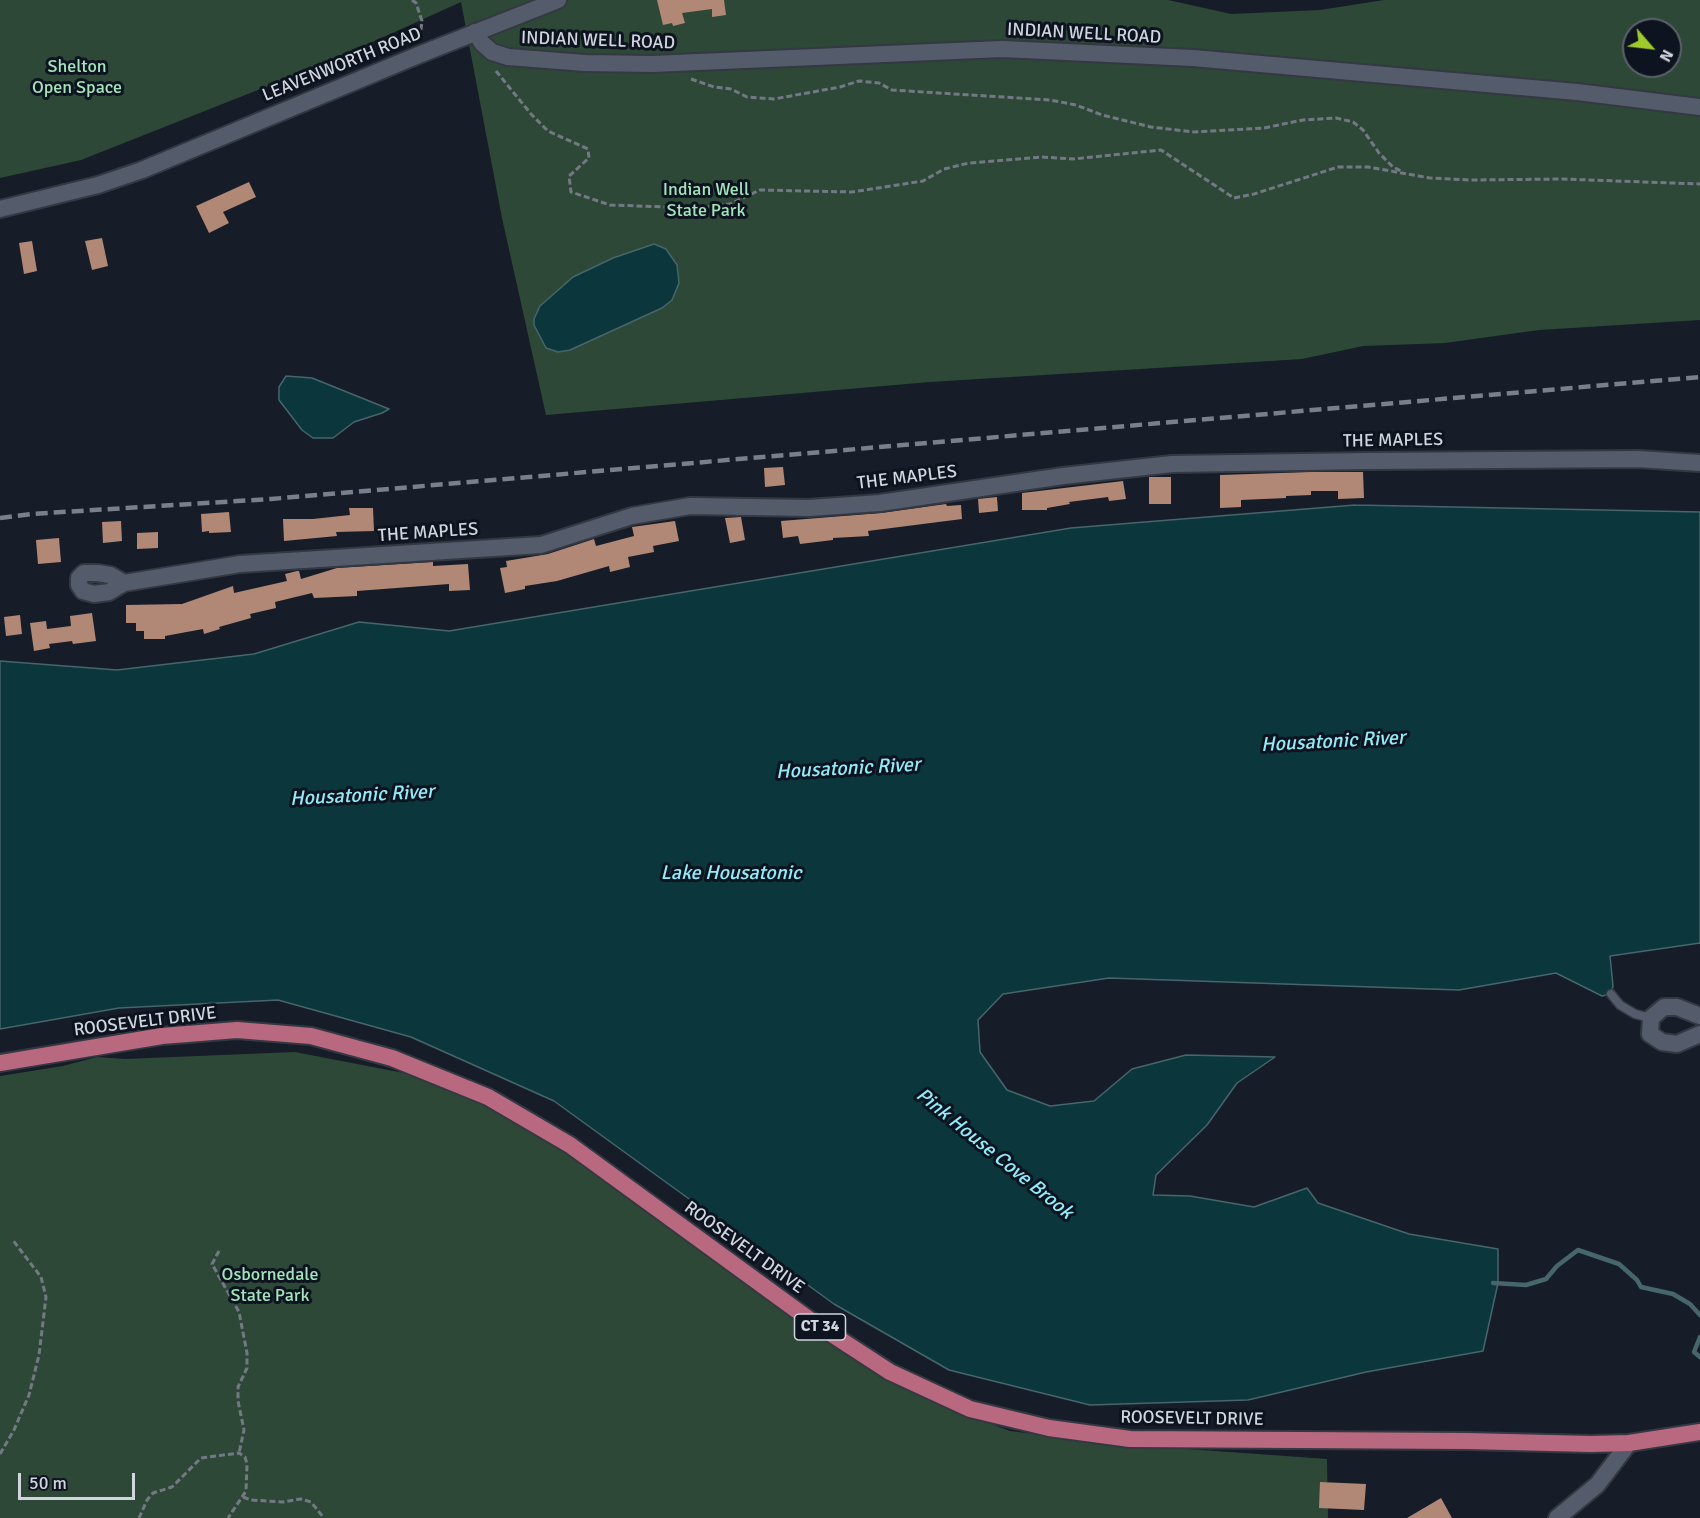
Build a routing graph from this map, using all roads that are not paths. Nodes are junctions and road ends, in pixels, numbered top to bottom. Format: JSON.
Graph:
{"nodes":[{"id":1,"x":558,"y":0,"type":"edge"},
{"id":2,"x":475,"y":32,"type":"junction"},
{"id":3,"x":1700,"y":107,"type":"edge"},
{"id":4,"x":0,"y":209,"type":"edge"},
{"id":5,"x":1700,"y":463,"type":"edge"},
{"id":6,"x":124,"y":583,"type":"dead end"},
{"id":7,"x":1611,"y":994,"type":"dead end"},
{"id":8,"x":1700,"y":1016,"type":"edge"},
{"id":9,"x":1651,"y":1018,"type":"junction"},
{"id":10,"x":1700,"y":1034,"type":"edge"},
{"id":11,"x":0,"y":1063,"type":"edge"},
{"id":12,"x":1700,"y":1432,"type":"edge"},
{"id":13,"x":1629,"y":1443,"type":"junction"},
{"id":14,"x":1557,"y":1518,"type":"edge"}],
"edges":[{"from":1,"to":2,"type":"street","name":"LEAVENWORTH ROAD"},
{"from":2,"to":3,"type":"street","name":"INDIAN WELL ROAD"},
{"from":2,"to":4,"type":"street","name":"LEAVENWORTH ROAD"},
{"from":5,"to":6,"type":"street","name":"THE MAPLES"},
{"from":7,"to":9,"type":"lane"},
{"from":8,"to":9,"type":"street"},
{"from":9,"to":10,"type":"street"},
{"from":11,"to":13,"type":"main road","name":"ROOSEVELT DRIVE","number":"CT 34"},
{"from":12,"to":13,"type":"main road","name":"ROOSEVELT DRIVE","number":"CT 34"},
{"from":13,"to":14,"type":"street"}]}
